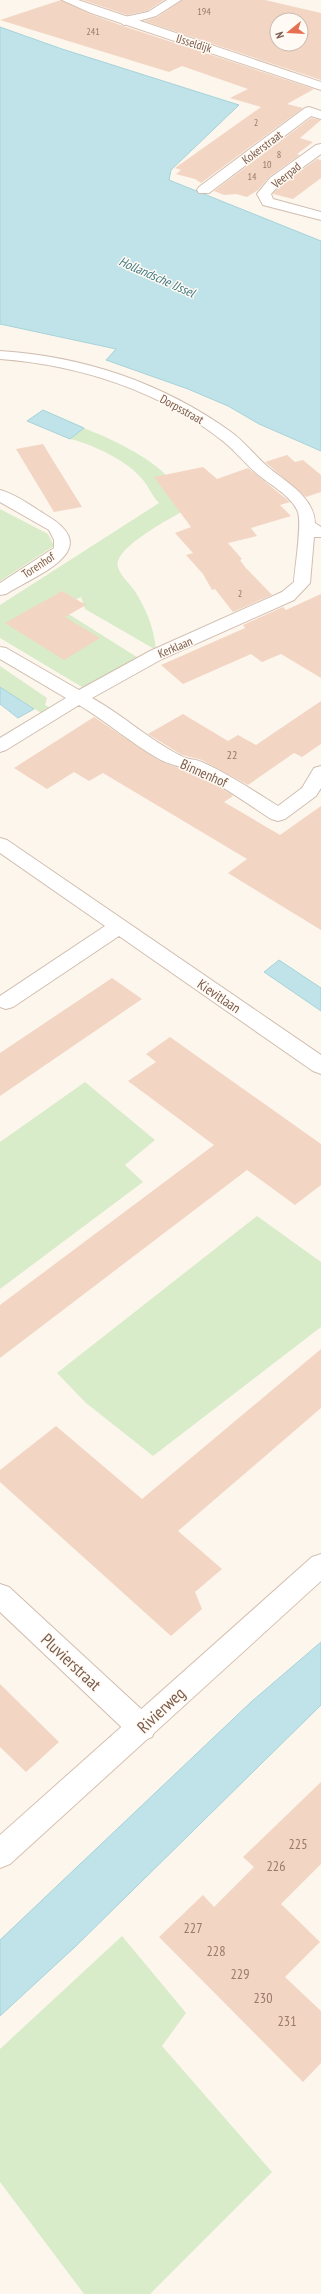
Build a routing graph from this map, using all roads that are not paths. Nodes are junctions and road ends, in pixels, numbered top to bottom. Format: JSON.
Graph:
{"nodes":[{"id":1,"x":68,"y":0,"type":"edge"},
{"id":2,"x":175,"y":0,"type":"edge"},
{"id":3,"x":124,"y":21,"type":"junction"},
{"id":4,"x":321,"y":86,"type":"edge"},
{"id":5,"x":321,"y":115,"type":"edge"},
{"id":6,"x":321,"y":148,"type":"edge"},
{"id":7,"x":204,"y":190,"type":"dead end"},
{"id":8,"x":321,"y":216,"type":"edge"},
{"id":9,"x":0,"y":355,"type":"edge"},
{"id":10,"x":0,"y":495,"type":"edge"},
{"id":11,"x":314,"y":530,"type":"edge"},
{"id":12,"x":302,"y":583,"type":"junction"},
{"id":13,"x":321,"y":585,"type":"edge"},
{"id":14,"x":0,"y":590,"type":"edge"},
{"id":15,"x":0,"y":652,"type":"edge"},
{"id":16,"x":78,"y":698,"type":"junction"},
{"id":17,"x":0,"y":746,"type":"edge"},
{"id":18,"x":321,"y":772,"type":"edge"},
{"id":19,"x":0,"y":844,"type":"edge"},
{"id":20,"x":118,"y":927,"type":"junction"},
{"id":21,"x":6,"y":1002,"type":"dead end"},
{"id":22,"x":321,"y":1066,"type":"edge"},
{"id":23,"x":321,"y":1565,"type":"edge"},
{"id":24,"x":0,"y":1595,"type":"edge"},
{"id":25,"x":142,"y":1728,"type":"junction"},
{"id":26,"x":0,"y":1854,"type":"edge"}],
"edges":[{"from":1,"to":3,"type":"street","name":"IJsseldijk"},
{"from":2,"to":3,"type":"street"},
{"from":3,"to":4,"type":"street","name":"IJsseldijk"},
{"from":5,"to":7,"type":"street","name":"Kokerstraat"},
{"from":6,"to":8,"type":"street","name":"Veerpad"},
{"from":9,"to":11,"type":"street","name":"Dorpsstraat"},
{"from":10,"to":14,"type":"street","name":"Torenhof"},
{"from":11,"to":12,"type":"street"},
{"from":12,"to":13,"type":"street"},
{"from":12,"to":16,"type":"street","name":"Kerklaan"},
{"from":15,"to":16,"type":"street"},
{"from":16,"to":17,"type":"street","name":"Kerklaan"},
{"from":16,"to":18,"type":"street","name":"Binnenhof"},
{"from":19,"to":20,"type":"street","name":"Kievitlaan"},
{"from":20,"to":21,"type":"street"},
{"from":20,"to":22,"type":"street","name":"Kievitlaan"},
{"from":23,"to":25,"type":"street","name":"Rivierweg"},
{"from":24,"to":25,"type":"street","name":"Pluvierstraat"},
{"from":25,"to":26,"type":"street","name":"Rivierweg"}]}
